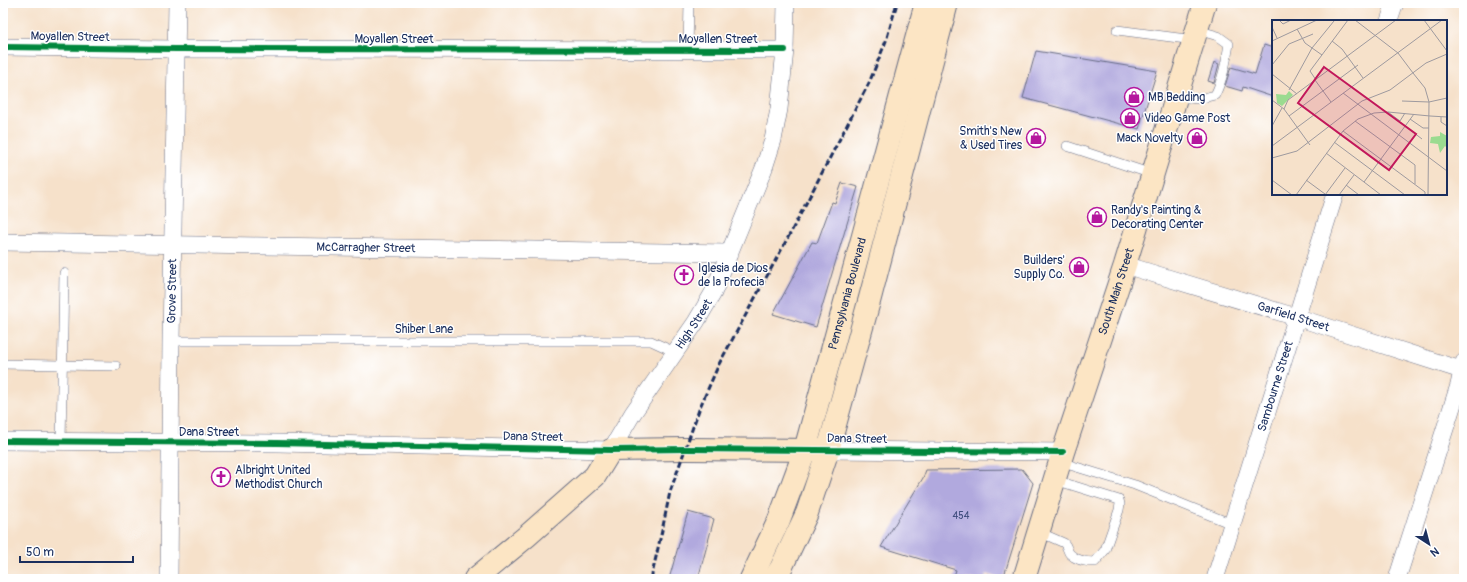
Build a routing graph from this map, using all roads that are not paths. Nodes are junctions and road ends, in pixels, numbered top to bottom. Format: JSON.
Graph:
{"nodes":[{"id":1,"x":176,"y":3,"type":"edge"},
{"id":2,"x":688,"y":3,"type":"edge"},
{"id":3,"x":786,"y":3,"type":"edge"},
{"id":4,"x":926,"y":3,"type":"edge"},
{"id":5,"x":947,"y":3,"type":"edge"},
{"id":6,"x":1205,"y":3,"type":"edge"},
{"id":7,"x":1395,"y":3,"type":"edge"},
{"id":8,"x":1389,"y":20,"type":"edge"},
{"id":9,"x":1117,"y":30,"type":"dead end"},
{"id":10,"x":1196,"y":35,"type":"junction"},
{"id":11,"x":3,"y":47,"type":"edge"},
{"id":12,"x":176,"y":49,"type":"junction"},
{"id":13,"x":688,"y":50,"type":"junction"},
{"id":14,"x":785,"y":50,"type":"junction"},
{"id":15,"x":1176,"y":97,"type":"junction"},
{"id":16,"x":1067,"y":146,"type":"dead end"},
{"id":17,"x":1152,"y":174,"type":"junction"},
{"id":18,"x":1335,"y":195,"type":"edge"},
{"id":19,"x":3,"y":242,"type":"edge"},
{"id":20,"x":173,"y":244,"type":"junction"},
{"id":21,"x":729,"y":252,"type":"junction"},
{"id":22,"x":1125,"y":265,"type":"junction"},
{"id":23,"x":64,"y":273,"type":"dead end"},
{"id":24,"x":1296,"y":317,"type":"junction"},
{"id":25,"x":171,"y":341,"type":"junction"},
{"id":26,"x":675,"y":352,"type":"junction"},
{"id":27,"x":3,"y":364,"type":"edge"},
{"id":28,"x":62,"y":365,"type":"junction"},
{"id":29,"x":116,"y":366,"type":"dead end"},
{"id":30,"x":1462,"y":376,"type":"edge"},
{"id":31,"x":3,"y":441,"type":"edge"},
{"id":32,"x":61,"y":442,"type":"junction"},
{"id":33,"x":171,"y":443,"type":"junction"},
{"id":34,"x":611,"y":450,"type":"junction"},
{"id":35,"x":805,"y":450,"type":"junction"},
{"id":36,"x":828,"y":450,"type":"junction"},
{"id":37,"x":1060,"y":465,"type":"junction"},
{"id":38,"x":1232,"y":524,"type":"junction"},
{"id":39,"x":1039,"y":532,"type":"junction"},
{"id":40,"x":169,"y":579,"type":"edge"},
{"id":41,"x":475,"y":579,"type":"edge"},
{"id":42,"x":751,"y":579,"type":"edge"},
{"id":43,"x":774,"y":579,"type":"edge"},
{"id":44,"x":1024,"y":579,"type":"edge"},
{"id":45,"x":1215,"y":579,"type":"edge"},
{"id":46,"x":1397,"y":579,"type":"edge"}],
"edges":[{"from":1,"to":12,"type":"street","name":"Grove Street"},
{"from":2,"to":13,"type":"lane"},
{"from":3,"to":14,"type":"street","name":"High Street"},
{"from":4,"to":35,"type":"main road","name":"Pennsylvania Boulevard"},
{"from":5,"to":36,"type":"main road","name":"Pennsylvania Boulevard"},
{"from":6,"to":10,"type":"main road","name":"South Main Street"},
{"from":7,"to":8,"type":"street"},
{"from":9,"to":10,"type":"lane"},
{"from":10,"to":15,"type":"main road","name":"South Main Street"},
{"from":10,"to":15,"type":"lane"},
{"from":11,"to":12,"type":"street","name":"Moyallen Street"},
{"from":12,"to":13,"type":"street","name":"Moyallen Street"},
{"from":12,"to":20,"type":"street","name":"Grove Street"},
{"from":13,"to":14,"type":"street","name":"Moyallen Street"},
{"from":14,"to":21,"type":"street","name":"High Street"},
{"from":15,"to":17,"type":"main road","name":"South Main Street"},
{"from":16,"to":17,"type":"lane"},
{"from":17,"to":22,"type":"main road","name":"South Main Street"},
{"from":18,"to":24,"type":"street","name":"Sambourne Street"},
{"from":19,"to":20,"type":"street","name":"McCarragher Street"},
{"from":20,"to":21,"type":"street","name":"McCarragher Street"},
{"from":20,"to":25,"type":"street","name":"Grove Street"},
{"from":21,"to":26,"type":"street","name":"High Street"},
{"from":22,"to":24,"type":"street","name":"Garfield Street"},
{"from":22,"to":37,"type":"main road","name":"South Main Street"},
{"from":23,"to":28,"type":"lane"},
{"from":24,"to":30,"type":"street","name":"Garfield Street"},
{"from":24,"to":38,"type":"street","name":"Sambourne Street"},
{"from":25,"to":26,"type":"lane","name":"Shiber Lane"},
{"from":25,"to":33,"type":"street","name":"Grove Street"},
{"from":26,"to":34,"type":"street","name":"High Street"},
{"from":27,"to":28,"type":"lane"},
{"from":28,"to":29,"type":"lane"},
{"from":28,"to":32,"type":"lane"},
{"from":30,"to":46,"type":"street"},
{"from":31,"to":32,"type":"street","name":"Dana Street"},
{"from":32,"to":33,"type":"street","name":"Dana Street"},
{"from":33,"to":34,"type":"street","name":"Dana Street"},
{"from":33,"to":40,"type":"street","name":"Grove Street"},
{"from":34,"to":35,"type":"main road","name":"Dana Street"},
{"from":34,"to":41,"type":"main road","name":"High Street"},
{"from":35,"to":36,"type":"main road","name":"Dana Street"},
{"from":35,"to":42,"type":"main road","name":"Pennsylvania Boulevard"},
{"from":36,"to":37,"type":"street","name":"Dana Street"},
{"from":36,"to":43,"type":"main road","name":"Pennsylvania Boulevard"},
{"from":37,"to":38,"type":"lane"},
{"from":37,"to":39,"type":"main road","name":"South Main Street"},
{"from":37,"to":39,"type":"lane"},
{"from":38,"to":45,"type":"street","name":"Sambourne Street"},
{"from":39,"to":44,"type":"main road","name":"South Main Street"}]}
